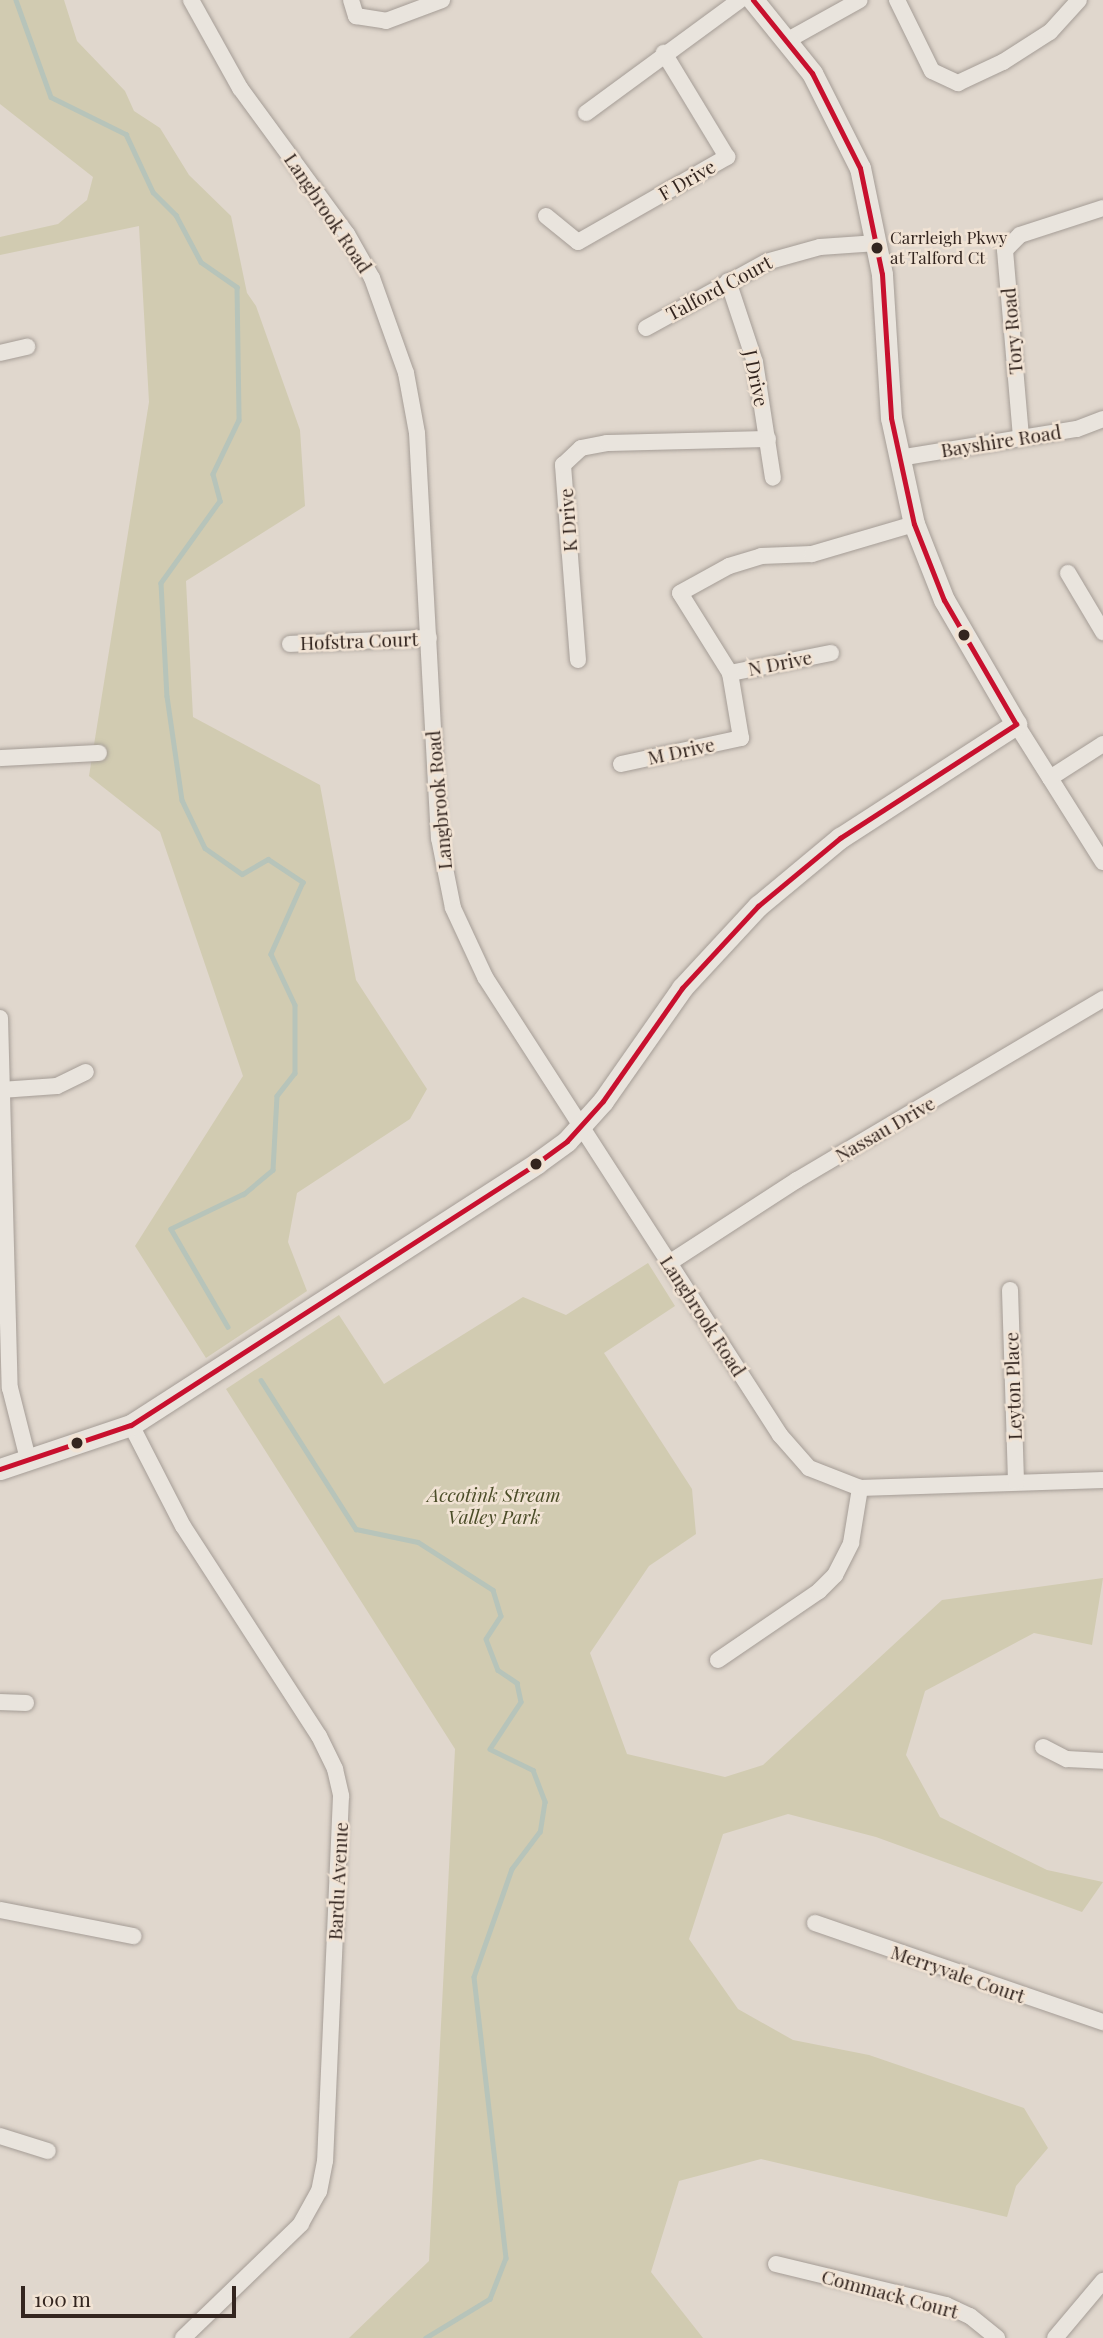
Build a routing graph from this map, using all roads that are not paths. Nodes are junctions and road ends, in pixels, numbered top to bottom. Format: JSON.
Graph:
{"nodes":[{"id":1,"x":191,"y":0,"type":"edge"},
{"id":2,"x":351,"y":0,"type":"edge"},
{"id":3,"x":442,"y":0,"type":"edge"},
{"id":4,"x":740,"y":0,"type":"edge"},
{"id":5,"x":753,"y":0,"type":"edge"},
{"id":6,"x":857,"y":0,"type":"edge"},
{"id":7,"x":897,"y":0,"type":"edge"},
{"id":8,"x":1079,"y":0,"type":"edge"},
{"id":9,"x":788,"y":40,"type":"junction"},
{"id":10,"x":664,"y":53,"type":"junction"},
{"id":11,"x":586,"y":113,"type":"dead end"},
{"id":12,"x":1103,"y":208,"type":"edge"},
{"id":13,"x":546,"y":216,"type":"dead end"},
{"id":14,"x":877,"y":243,"type":"junction"},
{"id":15,"x":728,"y":281,"type":"junction"},
{"id":16,"x":646,"y":328,"type":"dead end"},
{"id":17,"x":27,"y":347,"type":"dead end"},
{"id":18,"x":0,"y":353,"type":"edge"},
{"id":19,"x":1103,"y":419,"type":"edge"},
{"id":20,"x":1021,"y":437,"type":"junction"},
{"id":21,"x":768,"y":439,"type":"junction"},
{"id":22,"x":899,"y":458,"type":"junction"},
{"id":23,"x":773,"y":478,"type":"dead end"},
{"id":24,"x":914,"y":524,"type":"junction"},
{"id":25,"x":1068,"y":573,"type":"dead end"},
{"id":26,"x":1103,"y":632,"type":"edge"},
{"id":27,"x":429,"y":638,"type":"junction"},
{"id":28,"x":290,"y":643,"type":"dead end"},
{"id":29,"x":831,"y":653,"type":"dead end"},
{"id":30,"x":578,"y":660,"type":"dead end"},
{"id":31,"x":730,"y":673,"type":"junction"},
{"id":32,"x":1016,"y":724,"type":"junction"},
{"id":33,"x":1103,"y":744,"type":"edge"},
{"id":34,"x":99,"y":753,"type":"dead end"},
{"id":35,"x":0,"y":758,"type":"edge"},
{"id":36,"x":621,"y":764,"type":"dead end"},
{"id":37,"x":1051,"y":778,"type":"junction"},
{"id":38,"x":1103,"y":862,"type":"edge"},
{"id":39,"x":1103,"y":999,"type":"edge"},
{"id":40,"x":0,"y":1018,"type":"edge"},
{"id":41,"x":86,"y":1072,"type":"dead end"},
{"id":42,"x":1,"y":1090,"type":"edge"},
{"id":43,"x":581,"y":1126,"type":"junction"},
{"id":44,"x":3,"y":1231,"type":"edge"},
{"id":45,"x":669,"y":1263,"type":"junction"},
{"id":46,"x":1010,"y":1290,"type":"dead end"},
{"id":47,"x":131,"y":1425,"type":"junction"},
{"id":48,"x":29,"y":1460,"type":"junction"},
{"id":49,"x":0,"y":1469,"type":"edge"},
{"id":50,"x":1103,"y":1480,"type":"edge"},
{"id":51,"x":1016,"y":1482,"type":"junction"},
{"id":52,"x":860,"y":1488,"type":"junction"},
{"id":53,"x":718,"y":1660,"type":"dead end"},
{"id":54,"x":0,"y":1702,"type":"edge"},
{"id":55,"x":26,"y":1703,"type":"dead end"},
{"id":56,"x":1043,"y":1746,"type":"dead end"},
{"id":57,"x":1103,"y":1761,"type":"edge"},
{"id":58,"x":0,"y":1910,"type":"edge"},
{"id":59,"x":815,"y":1923,"type":"dead end"},
{"id":60,"x":133,"y":1936,"type":"dead end"},
{"id":61,"x":1103,"y":2022,"type":"edge"},
{"id":62,"x":0,"y":2136,"type":"edge"},
{"id":63,"x":48,"y":2151,"type":"dead end"},
{"id":64,"x":776,"y":2264,"type":"dead end"},
{"id":65,"x":1103,"y":2281,"type":"edge"},
{"id":66,"x":183,"y":2338,"type":"edge"},
{"id":67,"x":997,"y":2338,"type":"edge"},
{"id":68,"x":1055,"y":2338,"type":"edge"}],
"edges":[{"from":1,"to":27,"type":"street","name":"Langbrook Road"},
{"from":2,"to":3,"type":"street"},
{"from":4,"to":10,"type":"street"},
{"from":5,"to":9,"type":"street"},
{"from":6,"to":9,"type":"street"},
{"from":7,"to":8,"type":"street"},
{"from":9,"to":14,"type":"street"},
{"from":10,"to":11,"type":"street"},
{"from":10,"to":13,"type":"street","name":"F Drive"},
{"from":12,"to":20,"type":"street","name":"Tory Road"},
{"from":14,"to":15,"type":"street","name":"Talford Court"},
{"from":14,"to":22,"type":"street"},
{"from":15,"to":16,"type":"street","name":"Talford Court"},
{"from":15,"to":21,"type":"street","name":"J Drive"},
{"from":17,"to":18,"type":"street"},
{"from":19,"to":20,"type":"street","name":"Bayshire Road"},
{"from":20,"to":22,"type":"street","name":"Bayshire Road"},
{"from":21,"to":23,"type":"street","name":"J Drive"},
{"from":21,"to":30,"type":"street","name":"K Drive"},
{"from":22,"to":24,"type":"street"},
{"from":24,"to":31,"type":"street"},
{"from":24,"to":32,"type":"street"},
{"from":25,"to":26,"type":"street"},
{"from":27,"to":28,"type":"street","name":"Hofstra Court"},
{"from":27,"to":43,"type":"street","name":"Langbrook Road"},
{"from":29,"to":31,"type":"street","name":"N Drive"},
{"from":31,"to":36,"type":"street","name":"M Drive"},
{"from":32,"to":37,"type":"street"},
{"from":32,"to":43,"type":"street"},
{"from":33,"to":37,"type":"street"},
{"from":34,"to":35,"type":"street"},
{"from":37,"to":38,"type":"street"},
{"from":39,"to":45,"type":"street","name":"Nassau Drive"},
{"from":40,"to":42,"type":"street"},
{"from":41,"to":42,"type":"street"},
{"from":42,"to":44,"type":"street"},
{"from":43,"to":45,"type":"street","name":"Langbrook Road"},
{"from":43,"to":47,"type":"street"},
{"from":44,"to":48,"type":"street"},
{"from":45,"to":52,"type":"street","name":"Langbrook Road"},
{"from":46,"to":51,"type":"street","name":"Leyton Place"},
{"from":47,"to":48,"type":"street"},
{"from":47,"to":66,"type":"street","name":"Bardu Avenue"},
{"from":48,"to":49,"type":"street"},
{"from":50,"to":51,"type":"street","name":"Langbrook Road"},
{"from":51,"to":52,"type":"street","name":"Langbrook Road"},
{"from":52,"to":53,"type":"street"},
{"from":54,"to":55,"type":"street"},
{"from":56,"to":57,"type":"street"},
{"from":58,"to":60,"type":"street"},
{"from":59,"to":61,"type":"street","name":"Merryvale Court"},
{"from":62,"to":63,"type":"street"},
{"from":64,"to":67,"type":"street","name":"Commack Court"},
{"from":65,"to":68,"type":"street"}]}
